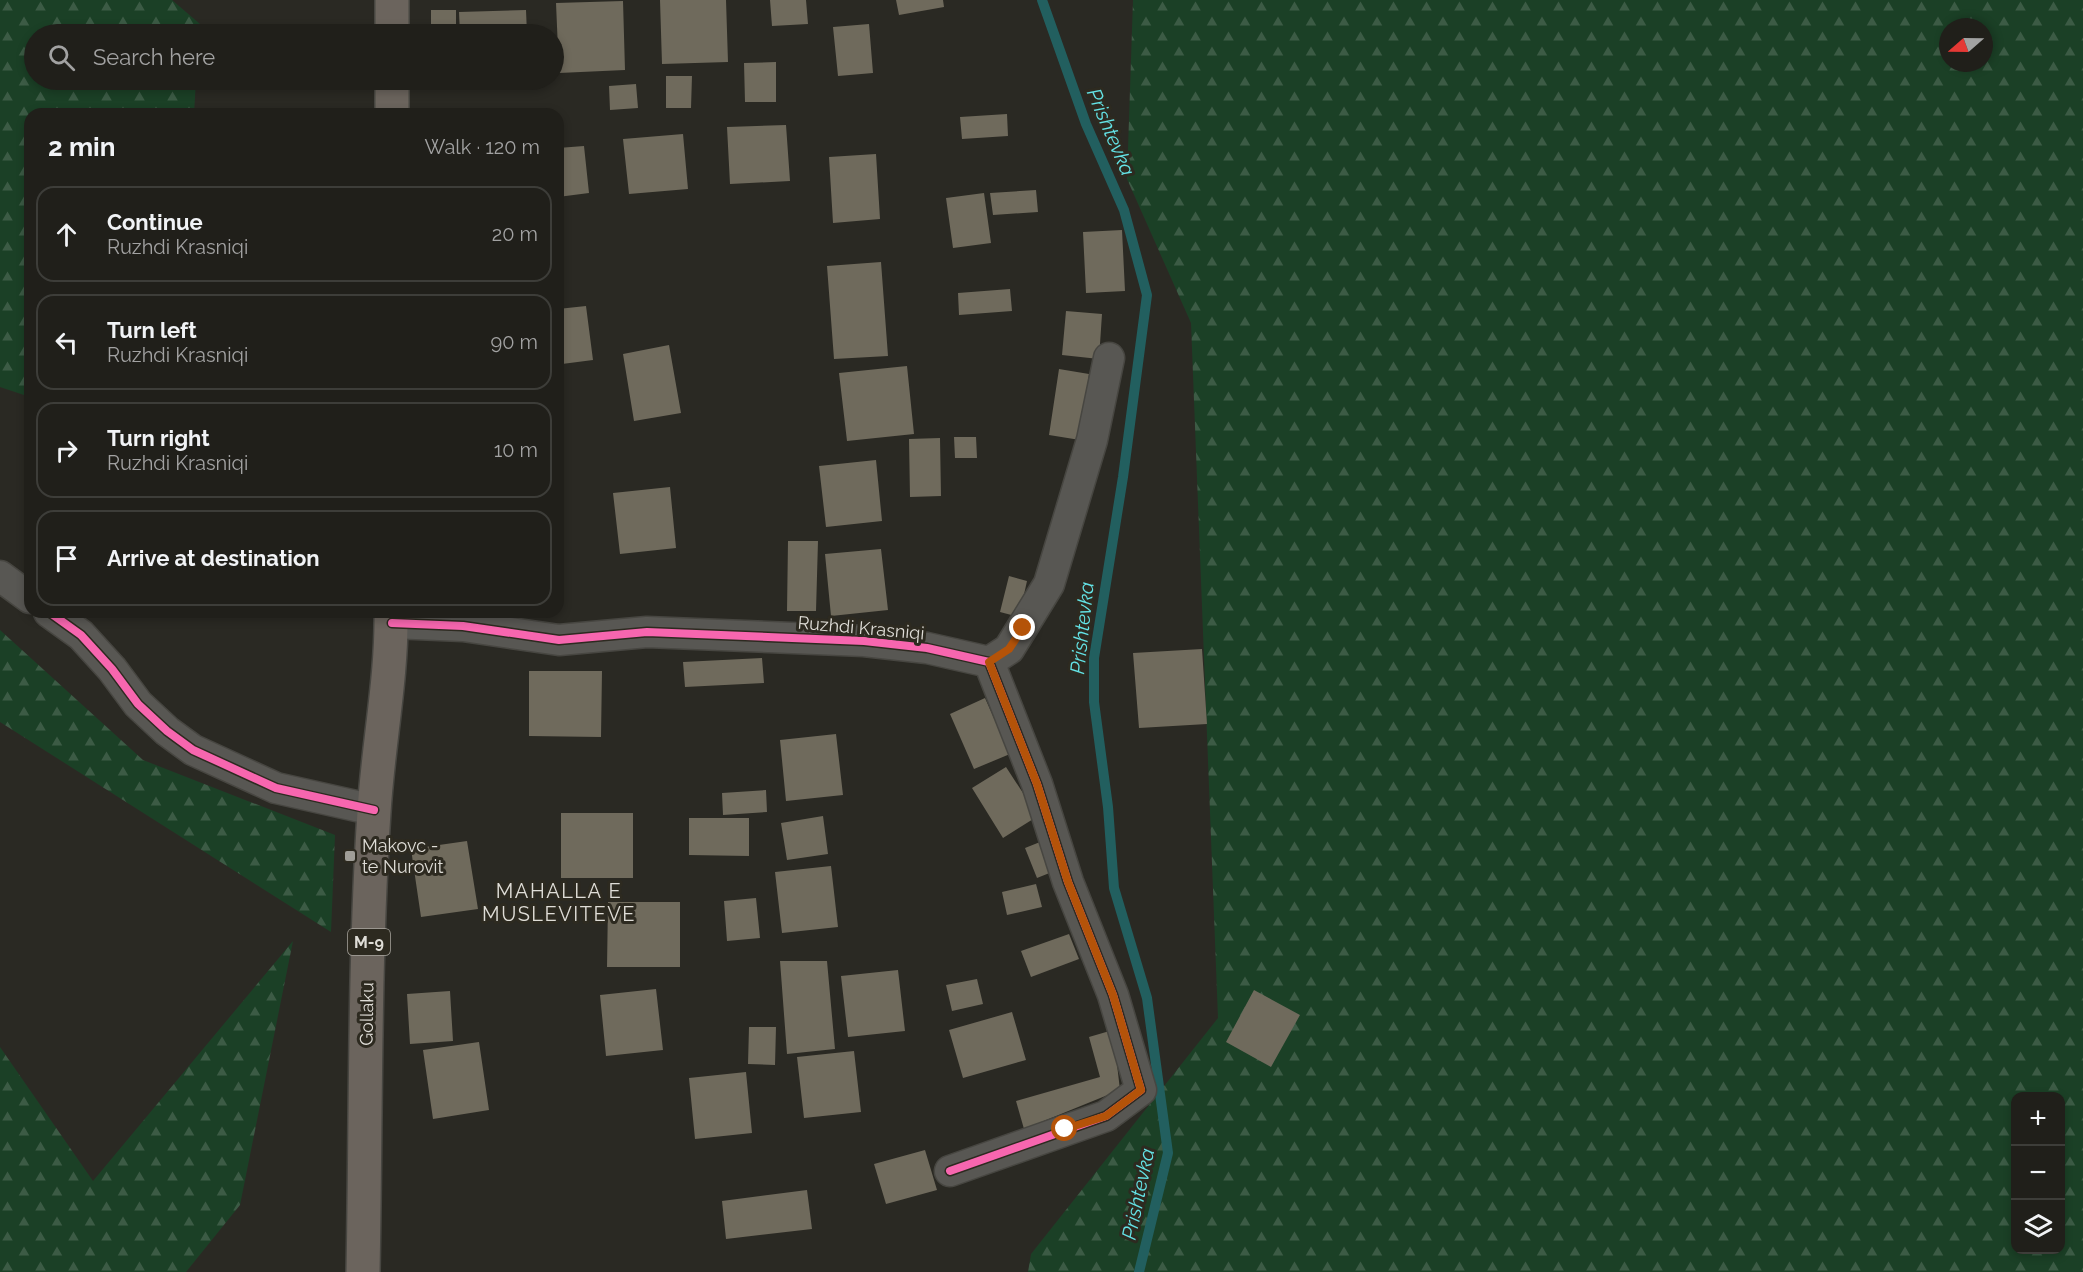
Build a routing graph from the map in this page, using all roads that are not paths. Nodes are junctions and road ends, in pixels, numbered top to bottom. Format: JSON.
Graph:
{"nodes":[{"id":1,"x":392,"y":0,"type":"edge"},
{"id":2,"x":392,"y":24,"type":"edge"},
{"id":3,"x":392,"y":90,"type":"edge"},
{"id":4,"x":392,"y":108,"type":"edge"},
{"id":5,"x":1109,"y":358,"type":"dead end"},
{"id":6,"x":0,"y":576,"type":"edge"},
{"id":7,"x":24,"y":594,"type":"edge"},
{"id":8,"x":58,"y":618,"type":"edge"},
{"id":9,"x":392,"y":618,"type":"edge"},
{"id":10,"x":989,"y":662,"type":"junction"},
{"id":11,"x":374,"y":810,"type":"junction"},
{"id":12,"x":950,"y":1171,"type":"dead end"},
{"id":13,"x":363,"y":1272,"type":"edge"}],
"edges":[{"from":1,"to":2,"type":"main road"},
{"from":3,"to":4,"type":"main road"},
{"from":5,"to":10,"type":"street"},
{"from":6,"to":7,"type":"street"},
{"from":8,"to":11,"type":"street"},
{"from":9,"to":10,"type":"street","name":"Ruzhdi Krasniqi"},
{"from":9,"to":11,"type":"main road","name":"Gollaku","number":"M-9"},
{"from":10,"to":12,"type":"street"},
{"from":11,"to":13,"type":"main road","name":"Gollaku","number":"M-9"}]}
